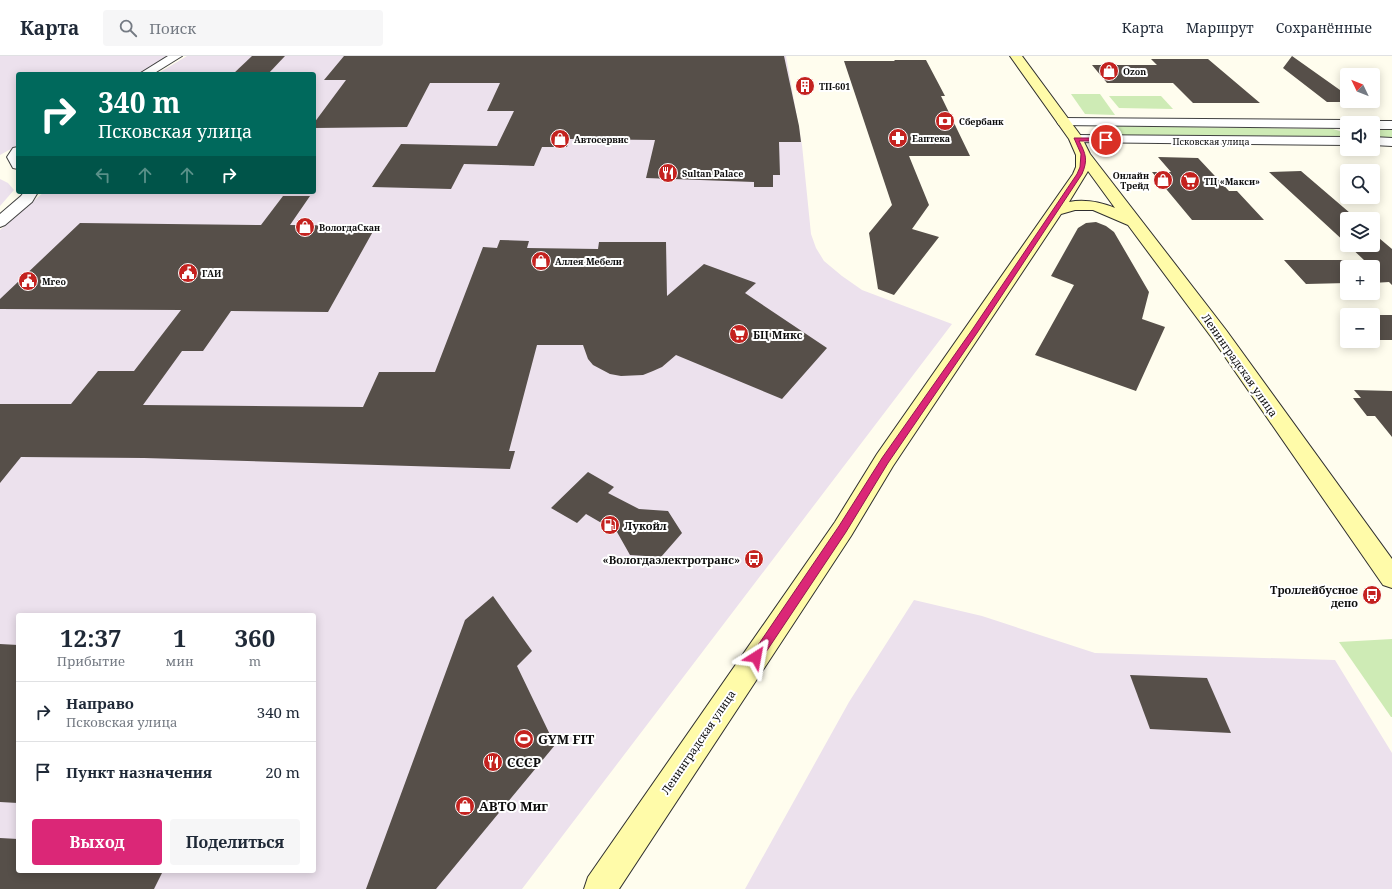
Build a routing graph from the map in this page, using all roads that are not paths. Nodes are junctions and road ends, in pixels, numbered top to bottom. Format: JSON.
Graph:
{"nodes":[{"id":1,"x":176,"y":56,"type":"edge"},
{"id":2,"x":1016,"y":56,"type":"edge"},
{"id":3,"x":149,"y":72,"type":"edge"},
{"id":4,"x":1063,"y":122,"type":"junction"},
{"id":5,"x":1326,"y":124,"type":"junction"},
{"id":6,"x":1340,"y":124,"type":"edge"},
{"id":7,"x":1380,"y":125,"type":"edge"},
{"id":8,"x":1392,"y":125,"type":"edge"},
{"id":9,"x":1340,"y":130,"type":"edge"},
{"id":10,"x":1076,"y":139,"type":"junction"},
{"id":11,"x":1340,"y":140,"type":"edge"},
{"id":12,"x":1380,"y":142,"type":"edge"},
{"id":13,"x":1392,"y":142,"type":"edge"},
{"id":14,"x":1084,"y":154,"type":"junction"},
{"id":15,"x":31,"y":194,"type":"edge"},
{"id":16,"x":1054,"y":211,"type":"junction"},
{"id":17,"x":0,"y":222,"type":"edge"},
{"id":18,"x":1136,"y":223,"type":"junction"},
{"id":19,"x":1392,"y":578,"type":"edge"},
{"id":20,"x":600,"y":889,"type":"edge"}],
"edges":[{"from":1,"to":3,"type":"street"},
{"from":2,"to":4,"type":"main road","name":"Ленинградская улица"},
{"from":4,"to":5,"type":"street","name":"Псковская улица"},
{"from":4,"to":10,"type":"main road","name":"Ленинградская улица"},
{"from":5,"to":6,"type":"street","name":"Псковская улица"},
{"from":5,"to":9,"type":"street","name":"Псковская улица"},
{"from":7,"to":8,"type":"street"},
{"from":10,"to":11,"type":"street","name":"Псковская улица"},
{"from":10,"to":14,"type":"main road","name":"Ленинградская улица"},
{"from":12,"to":13,"type":"street"},
{"from":14,"to":16,"type":"main road","name":"Ленинградская улица"},
{"from":14,"to":18,"type":"main road","name":"Ленинградская улица"},
{"from":15,"to":17,"type":"street"},
{"from":16,"to":18,"type":"main road"},
{"from":16,"to":20,"type":"main road","name":"Ленинградская улица"},
{"from":18,"to":19,"type":"main road","name":"Ленинградская улица"}]}
